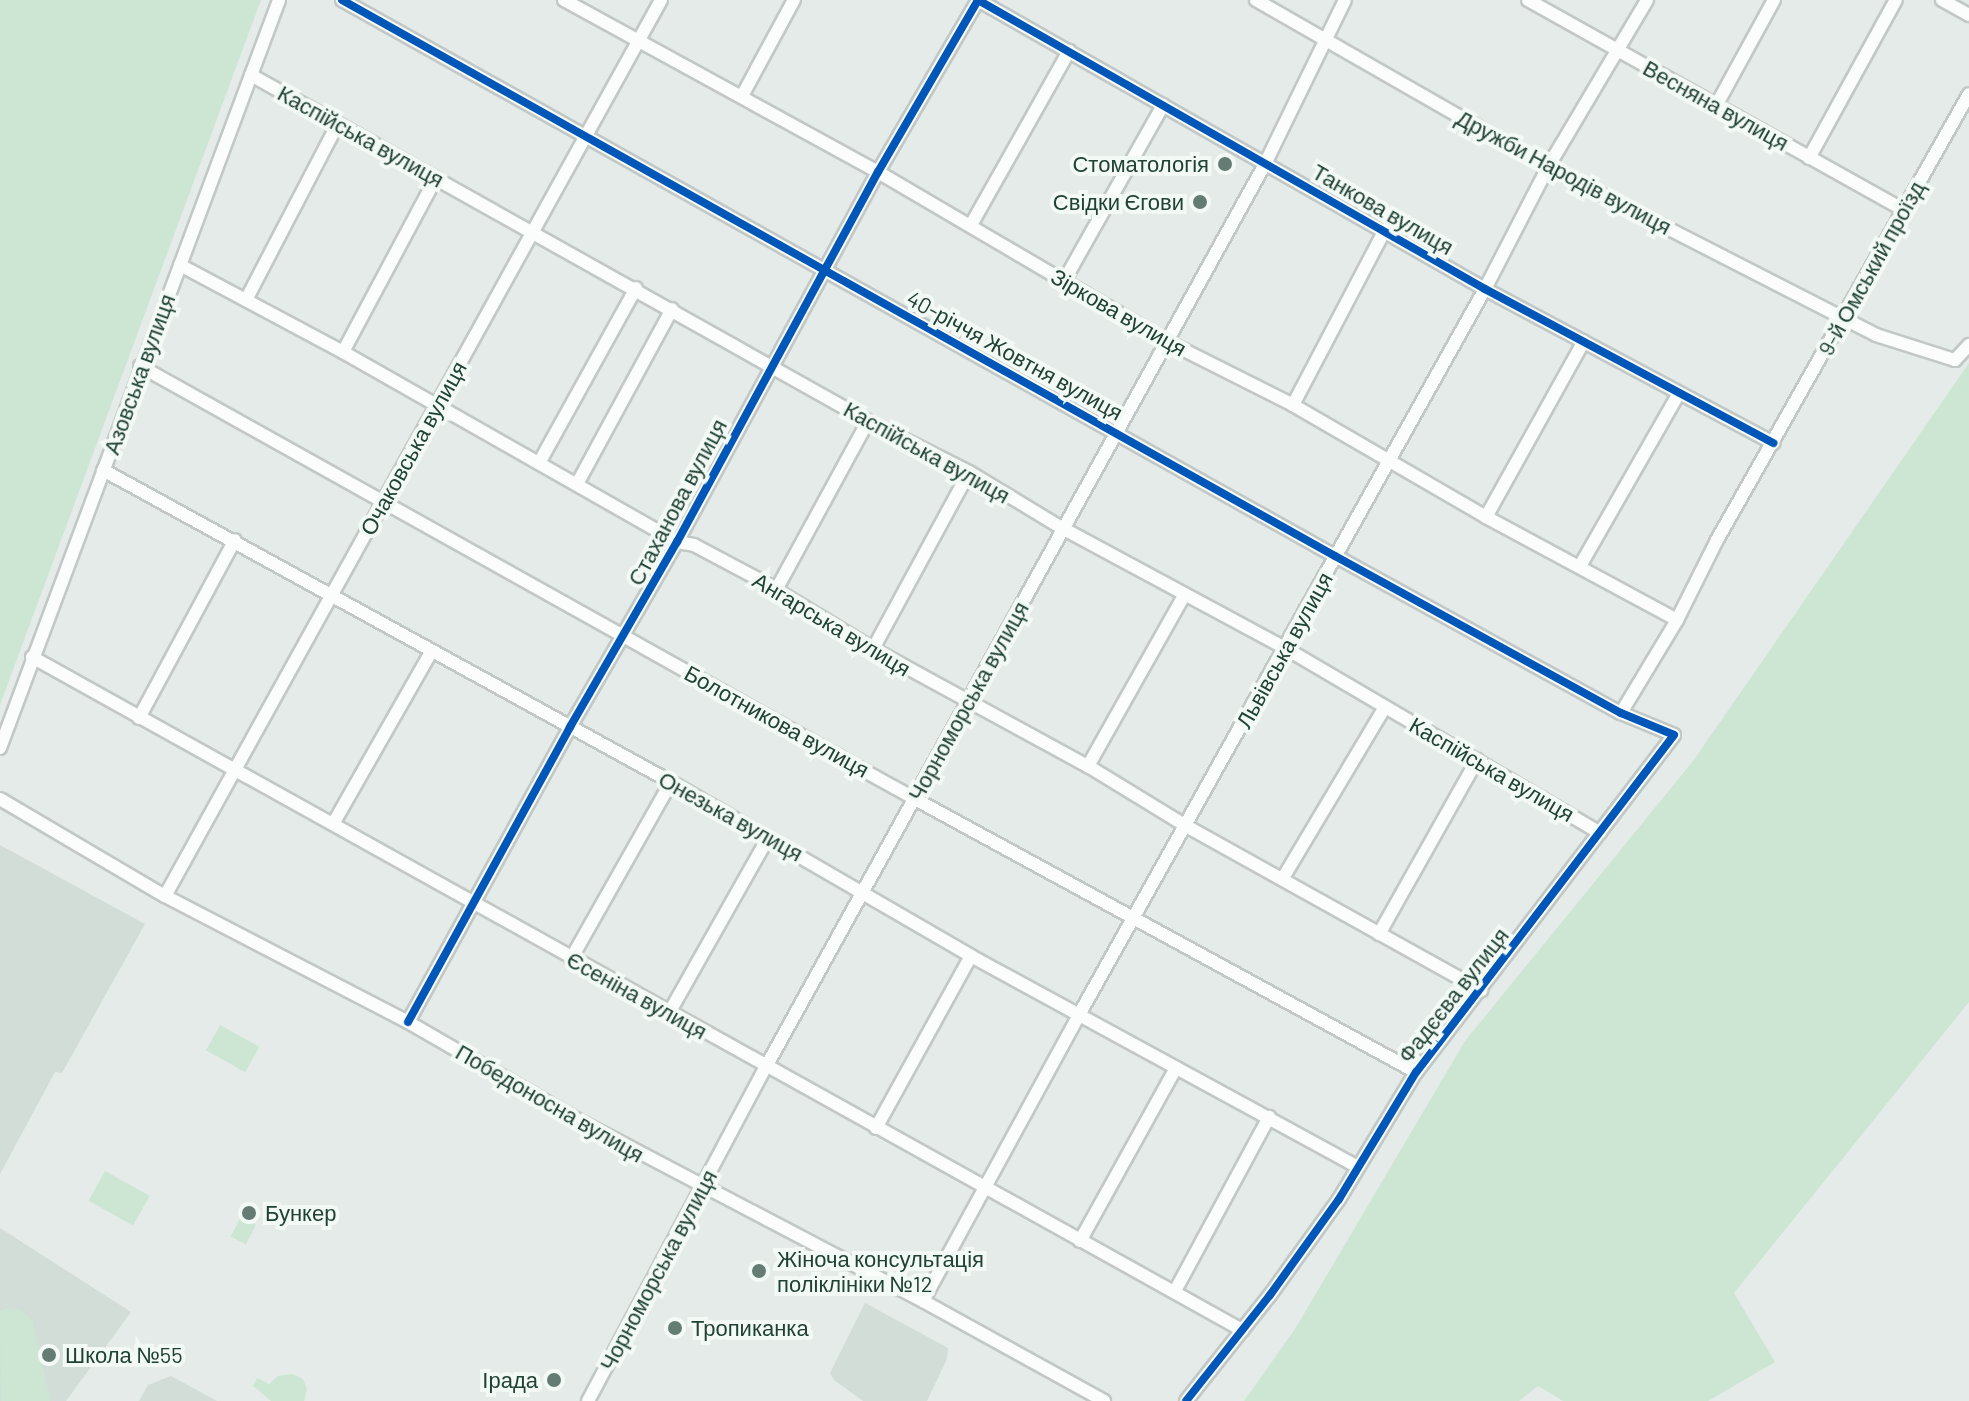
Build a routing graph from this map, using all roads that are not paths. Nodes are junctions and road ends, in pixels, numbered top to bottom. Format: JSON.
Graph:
{"nodes":[{"id":1,"x":279,"y":0,"type":"edge"},
{"id":2,"x":342,"y":0,"type":"edge"},
{"id":3,"x":564,"y":0,"type":"edge"},
{"id":4,"x":661,"y":0,"type":"edge"},
{"id":5,"x":794,"y":0,"type":"edge"},
{"id":6,"x":978,"y":0,"type":"edge"},
{"id":7,"x":1256,"y":0,"type":"edge"},
{"id":8,"x":1345,"y":0,"type":"edge"},
{"id":9,"x":1528,"y":0,"type":"edge"},
{"id":10,"x":1647,"y":0,"type":"edge"},
{"id":11,"x":1774,"y":0,"type":"edge"},
{"id":12,"x":1896,"y":0,"type":"edge"},
{"id":13,"x":1942,"y":0,"type":"edge"},
{"id":14,"x":1969,"y":15,"type":"edge"},
{"id":15,"x":638,"y":40,"type":"junction"},
{"id":16,"x":1326,"y":40,"type":"junction"},
{"id":17,"x":1618,"y":50,"type":"junction"},
{"id":18,"x":1069,"y":51,"type":"junction"},
{"id":19,"x":251,"y":75,"type":"junction"},
{"id":20,"x":1969,"y":94,"type":"edge"},
{"id":21,"x":742,"y":96,"type":"junction"},
{"id":22,"x":1717,"y":104,"type":"junction"},
{"id":23,"x":1163,"y":105,"type":"junction"},
{"id":24,"x":338,"y":123,"type":"junction"},
{"id":25,"x":587,"y":137,"type":"junction"},
{"id":26,"x":1809,"y":158,"type":"junction"},
{"id":27,"x":1265,"y":164,"type":"junction"},
{"id":28,"x":1548,"y":167,"type":"junction"},
{"id":29,"x":878,"y":172,"type":"junction"},
{"id":30,"x":436,"y":178,"type":"junction"},
{"id":31,"x":1903,"y":210,"type":"junction"},
{"id":32,"x":971,"y":225,"type":"junction"},
{"id":33,"x":1385,"y":230,"type":"junction"},
{"id":34,"x":533,"y":233,"type":"junction"},
{"id":35,"x":180,"y":265,"type":"junction"},
{"id":36,"x":825,"y":272,"type":"junction"},
{"id":37,"x":1064,"y":281,"type":"junction"},
{"id":38,"x":636,"y":288,"type":"junction"},
{"id":39,"x":1485,"y":289,"type":"junction"},
{"id":40,"x":246,"y":300,"type":"junction"},
{"id":41,"x":672,"y":309,"type":"junction"},
{"id":42,"x":1843,"y":318,"type":"junction"},
{"id":43,"x":1584,"y":341,"type":"junction"},
{"id":44,"x":1168,"y":342,"type":"junction"},
{"id":45,"x":1969,"y":345,"type":"edge"},
{"id":46,"x":343,"y":352,"type":"junction"},
{"id":47,"x":772,"y":364,"type":"junction"},
{"id":48,"x":140,"y":366,"type":"junction"},
{"id":49,"x":1679,"y":393,"type":"junction"},
{"id":50,"x":1293,"y":405,"type":"junction"},
{"id":51,"x":436,"y":406,"type":"junction"},
{"id":52,"x":868,"y":421,"type":"junction"},
{"id":53,"x":1118,"y":431,"type":"junction"},
{"id":54,"x":1773,"y":443,"type":"junction"},
{"id":55,"x":1387,"y":460,"type":"junction"},
{"id":56,"x":539,"y":463,"type":"junction"},
{"id":57,"x":103,"y":470,"type":"junction"},
{"id":58,"x":969,"y":472,"type":"junction"},
{"id":59,"x":577,"y":484,"type":"junction"},
{"id":60,"x":384,"y":502,"type":"junction"},
{"id":61,"x":1486,"y":517,"type":"junction"},
{"id":62,"x":1062,"y":528,"type":"junction"},
{"id":63,"x":235,"y":540,"type":"junction"},
{"id":64,"x":677,"y":542,"type":"junction"},
{"id":65,"x":1335,"y":556,"type":"junction"},
{"id":66,"x":1580,"y":566,"type":"junction"},
{"id":67,"x":776,"y":590,"type":"junction"},
{"id":68,"x":1185,"y":594,"type":"junction"},
{"id":69,"x":331,"y":597,"type":"junction"},
{"id":70,"x":1677,"y":620,"type":"junction"},
{"id":71,"x":625,"y":634,"type":"junction"},
{"id":72,"x":1285,"y":648,"type":"junction"},
{"id":73,"x":873,"y":649,"type":"junction"},
{"id":74,"x":431,"y":652,"type":"junction"},
{"id":75,"x":32,"y":657,"type":"junction"},
{"id":76,"x":968,"y":703,"type":"junction"},
{"id":77,"x":1385,"y":707,"type":"junction"},
{"id":78,"x":1621,"y":713,"type":"junction"},
{"id":79,"x":139,"y":718,"type":"junction"},
{"id":80,"x":570,"y":727,"type":"junction"},
{"id":81,"x":1674,"y":735,"type":"joint"},
{"id":82,"x":0,"y":748,"type":"edge"},
{"id":83,"x":1477,"y":760,"type":"junction"},
{"id":84,"x":1088,"y":766,"type":"junction"},
{"id":85,"x":235,"y":769,"type":"junction"},
{"id":86,"x":671,"y":782,"type":"junction"},
{"id":87,"x":0,"y":799,"type":"edge"},
{"id":88,"x":915,"y":799,"type":"junction"},
{"id":89,"x":333,"y":824,"type":"junction"},
{"id":90,"x":1186,"y":826,"type":"junction"},
{"id":91,"x":1600,"y":833,"type":"junction"},
{"id":92,"x":768,"y":838,"type":"junction"},
{"id":93,"x":1283,"y":878,"type":"junction"},
{"id":94,"x":863,"y":891,"type":"junction"},
{"id":95,"x":165,"y":896,"type":"junction"},
{"id":96,"x":473,"y":902,"type":"junction"},
{"id":97,"x":1136,"y":917,"type":"junction"},
{"id":98,"x":1379,"y":934,"type":"junction"},
{"id":99,"x":971,"y":956,"type":"junction"},
{"id":100,"x":571,"y":959,"type":"junction"},
{"id":101,"x":1481,"y":990,"type":"junction"},
{"id":102,"x":669,"y":1013,"type":"junction"},
{"id":103,"x":1080,"y":1013,"type":"junction"},
{"id":104,"x":408,"y":1022,"type":"junction"},
{"id":105,"x":767,"y":1065,"type":"junction"},
{"id":106,"x":1176,"y":1068,"type":"junction"},
{"id":107,"x":1416,"y":1072,"type":"junction"},
{"id":108,"x":1269,"y":1117,"type":"junction"},
{"id":109,"x":876,"y":1128,"type":"junction"},
{"id":110,"x":1356,"y":1166,"type":"junction"},
{"id":111,"x":702,"y":1188,"type":"junction"},
{"id":112,"x":985,"y":1190,"type":"junction"},
{"id":113,"x":1080,"y":1241,"type":"junction"},
{"id":114,"x":1175,"y":1291,"type":"junction"},
{"id":115,"x":923,"y":1301,"type":"junction"},
{"id":116,"x":1242,"y":1330,"type":"junction"},
{"id":117,"x":588,"y":1401,"type":"edge"},
{"id":118,"x":1104,"y":1401,"type":"edge"},
{"id":119,"x":1186,"y":1401,"type":"edge"}],
"edges":[{"from":1,"to":19,"type":"street","name":"Азовська вулиця"},
{"from":2,"to":25,"type":"street","name":"40-річчя Жовтня вулиця"},
{"from":3,"to":15,"type":"street","name":"Зіркова вулиця"},
{"from":4,"to":15,"type":"street","name":"Очаковська вулиця"},
{"from":5,"to":21,"type":"street"},
{"from":6,"to":18,"type":"street","name":"Танкова вулиця"},
{"from":6,"to":29,"type":"street","name":"Стаханова вулиця"},
{"from":7,"to":16,"type":"street","name":"Дружби Народів вулиця"},
{"from":8,"to":16,"type":"street","name":"Чорноморська вулиця"},
{"from":9,"to":17,"type":"street","name":"Весняна вулиця"},
{"from":10,"to":17,"type":"street","name":"Львівська вулиця"},
{"from":11,"to":22,"type":"street"},
{"from":12,"to":26,"type":"street"},
{"from":13,"to":14,"type":"street"},
{"from":15,"to":21,"type":"street","name":"Зіркова вулиця"},
{"from":15,"to":25,"type":"street","name":"Очаковська вулиця"},
{"from":16,"to":27,"type":"street","name":"Чорноморська вулиця"},
{"from":16,"to":28,"type":"street","name":"Дружби Народів вулиця"},
{"from":17,"to":22,"type":"street","name":"Весняна вулиця"},
{"from":17,"to":28,"type":"street","name":"Львівська вулиця"},
{"from":18,"to":23,"type":"street","name":"Танкова вулиця"},
{"from":18,"to":32,"type":"street"},
{"from":19,"to":24,"type":"street","name":"Каспійська вулиця"},
{"from":19,"to":35,"type":"street","name":"Азовська вулиця"},
{"from":20,"to":31,"type":"street","name":"9-й Омський проїзд"},
{"from":21,"to":29,"type":"street","name":"Зіркова вулиця"},
{"from":22,"to":26,"type":"street","name":"Весняна вулиця"},
{"from":23,"to":27,"type":"street","name":"Танкова вулиця"},
{"from":23,"to":37,"type":"street"},
{"from":24,"to":30,"type":"street","name":"Каспійська вулиця"},
{"from":24,"to":40,"type":"street"},
{"from":25,"to":34,"type":"street","name":"Очаковська вулиця"},
{"from":25,"to":36,"type":"street","name":"40-річчя Жовтня вулиця"},
{"from":26,"to":31,"type":"street","name":"Весняна вулиця"},
{"from":27,"to":33,"type":"street","name":"Танкова вулиця"},
{"from":27,"to":44,"type":"street","name":"Чорноморська вулиця"},
{"from":28,"to":39,"type":"street","name":"Львівська вулиця"},
{"from":28,"to":42,"type":"street","name":"Дружби Народів вулиця"},
{"from":29,"to":32,"type":"street","name":"Зіркова вулиця"},
{"from":29,"to":36,"type":"street","name":"Стаханова вулиця"},
{"from":30,"to":34,"type":"street","name":"Каспійська вулиця"},
{"from":30,"to":46,"type":"street"},
{"from":31,"to":42,"type":"street","name":"9-й Омський проїзд"},
{"from":32,"to":37,"type":"street","name":"Зіркова вулиця"},
{"from":33,"to":39,"type":"street","name":"Танкова вулиця"},
{"from":33,"to":50,"type":"street"},
{"from":34,"to":38,"type":"street","name":"Каспійська вулиця"},
{"from":34,"to":51,"type":"street","name":"Очаковська вулиця"},
{"from":35,"to":40,"type":"street","name":"Ангарська вулиця"},
{"from":35,"to":48,"type":"street","name":"Азовська вулиця"},
{"from":36,"to":47,"type":"street","name":"Стаханова вулиця"},
{"from":36,"to":53,"type":"street","name":"40-річчя Жовтня вулиця"},
{"from":37,"to":44,"type":"street","name":"Зіркова вулиця"},
{"from":38,"to":41,"type":"street","name":"Каспійська вулиця"},
{"from":38,"to":56,"type":"street"},
{"from":39,"to":43,"type":"street","name":"Танкова вулиця"},
{"from":39,"to":55,"type":"street","name":"Львівська вулиця"},
{"from":40,"to":46,"type":"street","name":"Ангарська вулиця"},
{"from":41,"to":47,"type":"street","name":"Каспійська вулиця"},
{"from":41,"to":59,"type":"street"},
{"from":42,"to":45,"type":"street","name":"Дружби Народів вулиця"},
{"from":42,"to":54,"type":"street","name":"9-й Омський проїзд"},
{"from":43,"to":49,"type":"street","name":"Танкова вулиця"},
{"from":43,"to":61,"type":"street"},
{"from":44,"to":50,"type":"street","name":"Зіркова вулиця"},
{"from":44,"to":53,"type":"street","name":"Чорноморська вулиця"},
{"from":46,"to":51,"type":"street","name":"Ангарська вулиця"},
{"from":47,"to":52,"type":"street","name":"Каспійська вулиця"},
{"from":47,"to":64,"type":"street","name":"Стаханова вулиця"},
{"from":48,"to":57,"type":"street","name":"Азовська вулиця"},
{"from":48,"to":60,"type":"street","name":"Болотникова вулиця"},
{"from":49,"to":54,"type":"street","name":"Танкова вулиця"},
{"from":49,"to":66,"type":"street"},
{"from":50,"to":55,"type":"street","name":"Зіркова вулиця"},
{"from":51,"to":56,"type":"street","name":"Ангарська вулиця"},
{"from":51,"to":60,"type":"street","name":"Очаковська вулиця"},
{"from":52,"to":58,"type":"street","name":"Каспійська вулиця"},
{"from":52,"to":67,"type":"street"},
{"from":53,"to":62,"type":"street","name":"Чорноморська вулиця"},
{"from":53,"to":65,"type":"street","name":"40-річчя Жовтня вулиця"},
{"from":54,"to":70,"type":"street","name":"9-й Омський проїзд"},
{"from":55,"to":61,"type":"street","name":"Зіркова вулиця"},
{"from":55,"to":65,"type":"street","name":"Львівська вулиця"},
{"from":56,"to":59,"type":"street","name":"Ангарська вулиця"},
{"from":57,"to":63,"type":"street","name":"Онезька вулиця"},
{"from":57,"to":75,"type":"street","name":"Азовська вулиця"},
{"from":58,"to":62,"type":"street","name":"Каспійська вулиця"},
{"from":58,"to":73,"type":"street"},
{"from":59,"to":64,"type":"street","name":"Ангарська вулиця"},
{"from":60,"to":69,"type":"street","name":"Очаковська вулиця"},
{"from":60,"to":71,"type":"street","name":"Болотникова вулиця"},
{"from":61,"to":66,"type":"street","name":"Зіркова вулиця"},
{"from":62,"to":68,"type":"street","name":"Каспійська вулиця"},
{"from":62,"to":76,"type":"street","name":"Чорноморська вулиця"},
{"from":63,"to":69,"type":"street","name":"Онезька вулиця"},
{"from":63,"to":79,"type":"street"},
{"from":64,"to":67,"type":"street","name":"Ангарська вулиця"},
{"from":64,"to":71,"type":"street","name":"Стаханова вулиця"},
{"from":65,"to":72,"type":"street","name":"Львівська вулиця"},
{"from":65,"to":78,"type":"street","name":"40-річчя Жовтня вулиця"},
{"from":66,"to":70,"type":"street","name":"Зіркова вулиця"},
{"from":67,"to":73,"type":"street","name":"Ангарська вулиця"},
{"from":68,"to":72,"type":"street","name":"Каспійська вулиця"},
{"from":68,"to":84,"type":"street"},
{"from":69,"to":74,"type":"street","name":"Онезька вулиця"},
{"from":69,"to":85,"type":"street","name":"Очаковська вулиця"},
{"from":70,"to":78,"type":"street","name":"9-й Омський проїзд"},
{"from":71,"to":80,"type":"street","name":"Стаханова вулиця"},
{"from":71,"to":88,"type":"street","name":"Болотникова вулиця"},
{"from":72,"to":77,"type":"street","name":"Каспійська вулиця"},
{"from":72,"to":90,"type":"street","name":"Львівська вулиця"},
{"from":73,"to":76,"type":"street","name":"Ангарська вулиця"},
{"from":74,"to":80,"type":"street","name":"Онезька вулиця"},
{"from":74,"to":89,"type":"street"},
{"from":75,"to":79,"type":"street","name":"Єсеніна вулиця"},
{"from":75,"to":82,"type":"street","name":"Азовська вулиця"},
{"from":76,"to":84,"type":"street","name":"Ангарська вулиця"},
{"from":76,"to":88,"type":"street","name":"Чорноморська вулиця"},
{"from":77,"to":83,"type":"street","name":"Каспійська вулиця"},
{"from":77,"to":93,"type":"street"},
{"from":78,"to":81,"type":"street","name":"40-річчя Жовтня вулиця"},
{"from":79,"to":85,"type":"street","name":"Єсеніна вулиця"},
{"from":80,"to":86,"type":"street","name":"Онезька вулиця"},
{"from":80,"to":96,"type":"street","name":"Стаханова вулиця"},
{"from":81,"to":91,"type":"street","name":"Фадєєва вулиця"},
{"from":83,"to":91,"type":"street","name":"Каспійська вулиця"},
{"from":83,"to":98,"type":"street"},
{"from":84,"to":90,"type":"street","name":"Ангарська вулиця"},
{"from":85,"to":89,"type":"street","name":"Єсеніна вулиця"},
{"from":85,"to":95,"type":"street","name":"Очаковська вулиця"},
{"from":86,"to":92,"type":"street","name":"Онезька вулиця"},
{"from":86,"to":100,"type":"street"},
{"from":87,"to":95,"type":"street","name":"Победоносна вулиця"},
{"from":88,"to":94,"type":"street","name":"Чорноморська вулиця"},
{"from":88,"to":97,"type":"street","name":"Болотникова вулиця"},
{"from":89,"to":96,"type":"street","name":"Єсеніна вулиця"},
{"from":90,"to":93,"type":"street","name":"Ангарська вулиця"},
{"from":90,"to":97,"type":"street","name":"Львівська вулиця"},
{"from":91,"to":101,"type":"street","name":"Фадєєва вулиця"},
{"from":92,"to":94,"type":"street","name":"Онезька вулиця"},
{"from":92,"to":102,"type":"street"},
{"from":93,"to":98,"type":"street","name":"Ангарська вулиця"},
{"from":94,"to":99,"type":"street","name":"Онезька вулиця"},
{"from":94,"to":105,"type":"street","name":"Чорноморська вулиця"},
{"from":95,"to":104,"type":"street","name":"Победоносна вулиця"},
{"from":96,"to":100,"type":"street","name":"Єсеніна вулиця"},
{"from":96,"to":104,"type":"street","name":"Стаханова вулиця"},
{"from":97,"to":103,"type":"street","name":"Львівська вулиця"},
{"from":97,"to":107,"type":"street","name":"Болотникова вулиця"},
{"from":98,"to":101,"type":"street","name":"Ангарська вулиця"},
{"from":99,"to":103,"type":"street","name":"Онезька вулиця"},
{"from":99,"to":109,"type":"street"},
{"from":100,"to":102,"type":"street","name":"Єсеніна вулиця"},
{"from":101,"to":107,"type":"street","name":"Фадєєва вулиця"},
{"from":102,"to":105,"type":"street","name":"Єсеніна вулиця"},
{"from":103,"to":106,"type":"street","name":"Онезька вулиця"},
{"from":103,"to":112,"type":"street","name":"Львівська вулиця"},
{"from":104,"to":111,"type":"street","name":"Победоносна вулиця"},
{"from":105,"to":109,"type":"street","name":"Єсеніна вулиця"},
{"from":105,"to":111,"type":"street","name":"Чорноморська вулиця"},
{"from":106,"to":108,"type":"street","name":"Онезька вулиця"},
{"from":106,"to":113,"type":"street"},
{"from":107,"to":110,"type":"street","name":"Фадєєва вулиця"},
{"from":108,"to":110,"type":"street","name":"Онезька вулиця"},
{"from":108,"to":114,"type":"street"},
{"from":109,"to":112,"type":"street","name":"Єсеніна вулиця"},
{"from":110,"to":116,"type":"street","name":"Фадєєва вулиця"},
{"from":111,"to":115,"type":"street","name":"Победоносна вулиця"},
{"from":111,"to":117,"type":"street","name":"Чорноморська вулиця"},
{"from":112,"to":113,"type":"street","name":"Єсеніна вулиця"},
{"from":112,"to":115,"type":"street","name":"Львівська вулиця"},
{"from":113,"to":114,"type":"street","name":"Єсеніна вулиця"},
{"from":114,"to":116,"type":"street","name":"Єсеніна вулиця"},
{"from":115,"to":118,"type":"street","name":"Победоносна вулиця"},
{"from":116,"to":119,"type":"street","name":"Фадєєва вулиця"}]}
